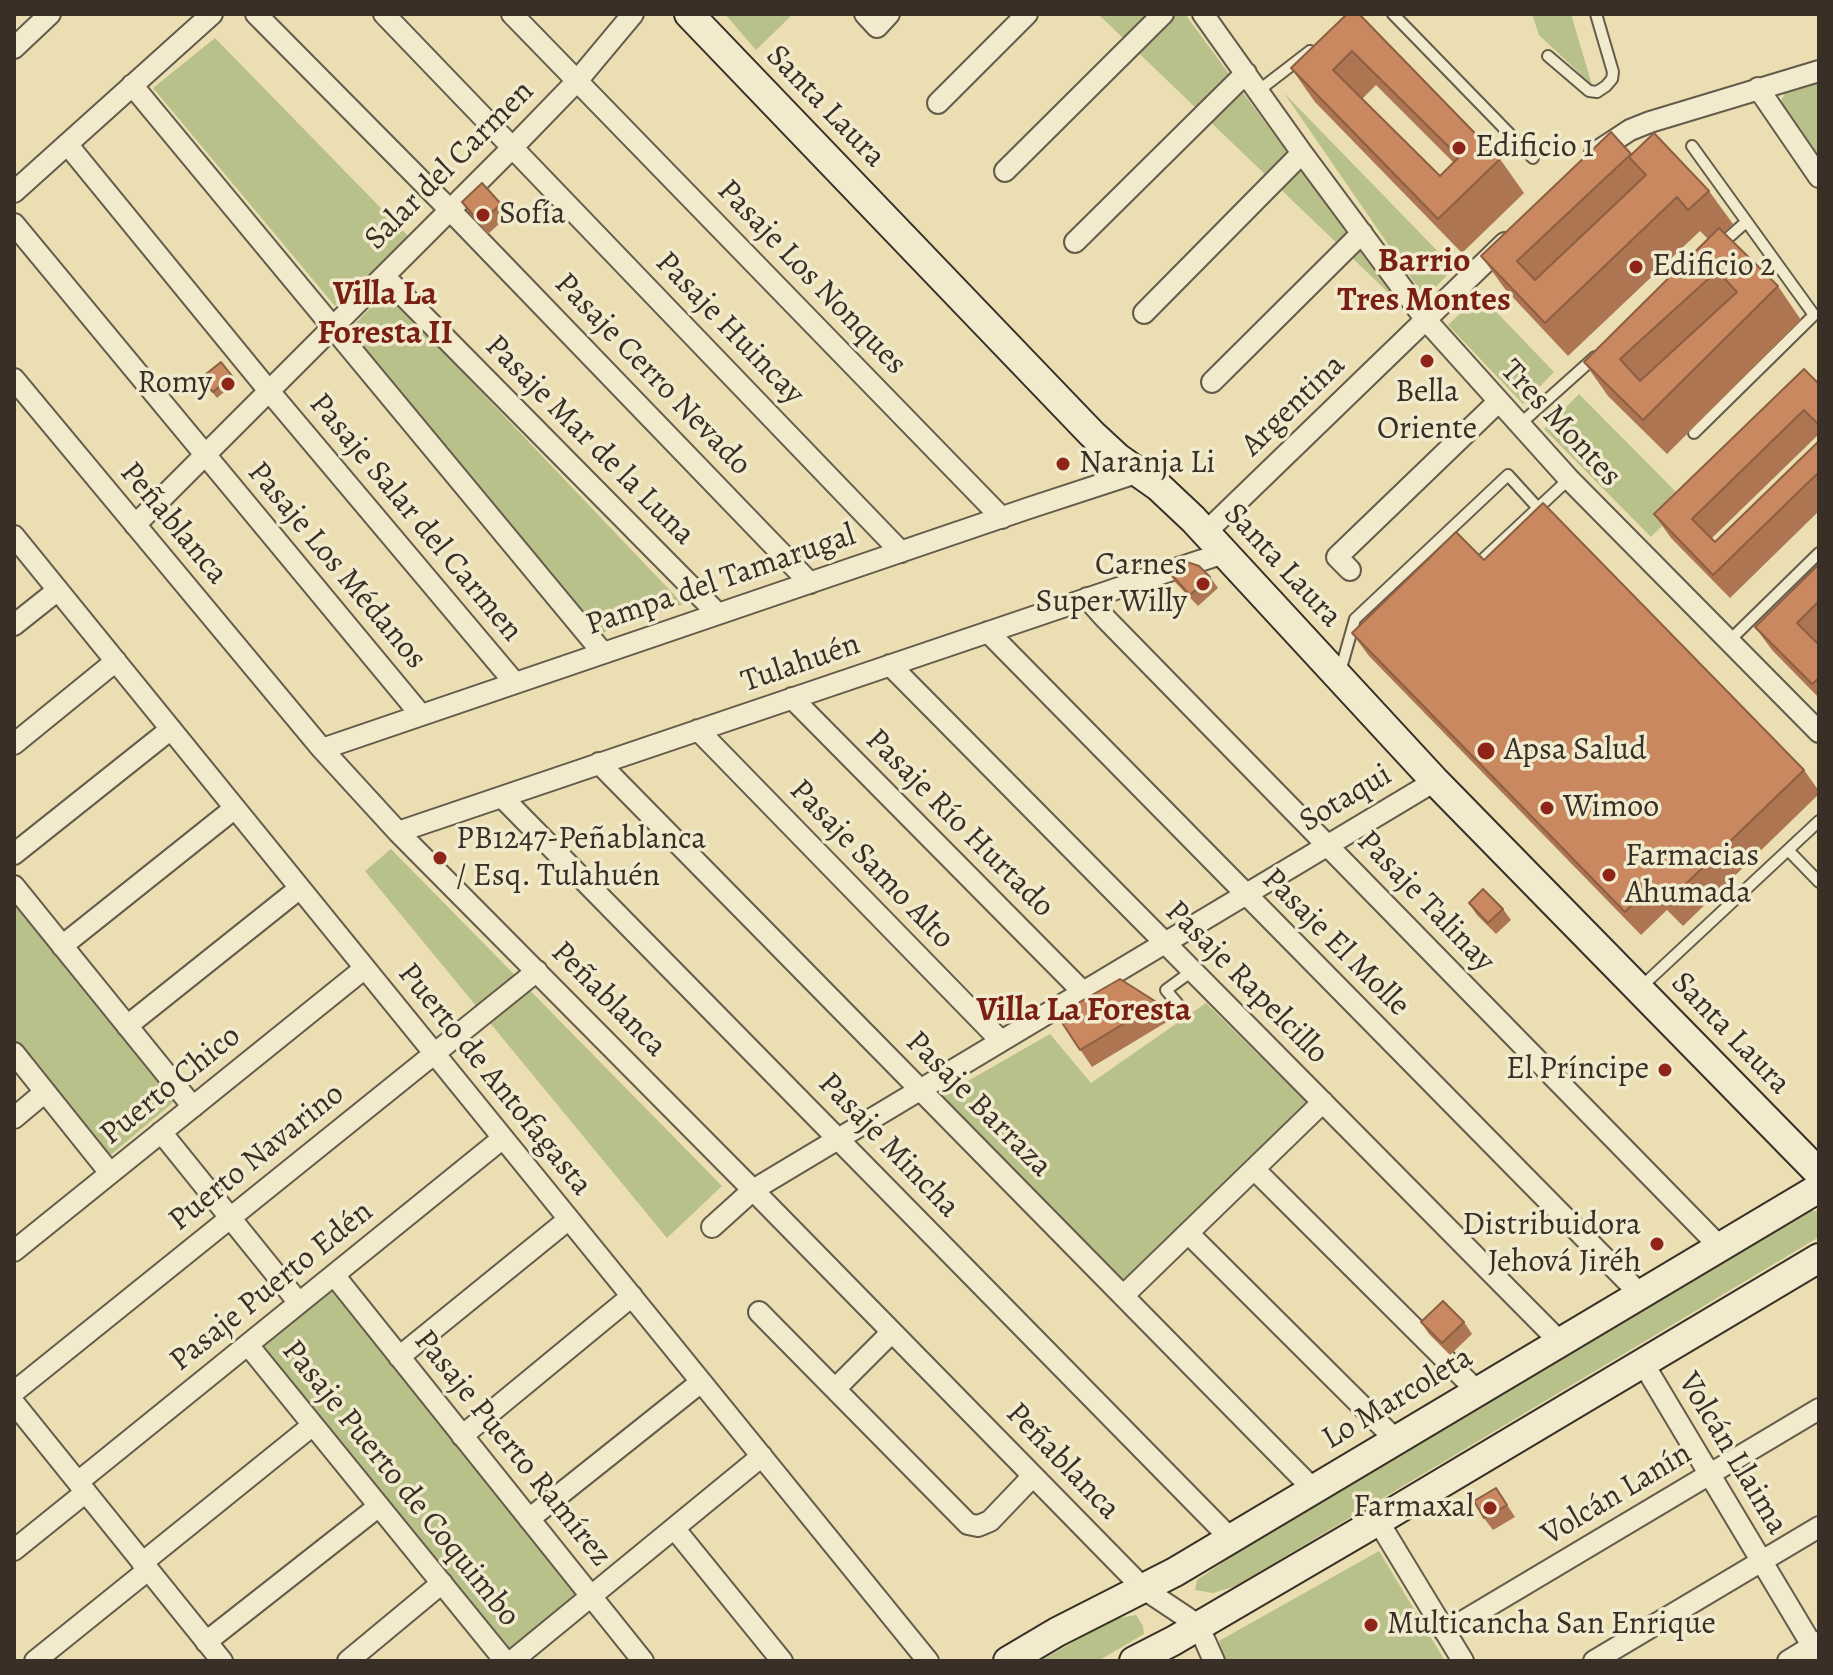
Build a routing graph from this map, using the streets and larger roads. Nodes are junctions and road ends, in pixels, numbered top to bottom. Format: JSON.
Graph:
{"nodes":[{"id":1,"x":50,"y":14,"type":"edge"},
{"id":2,"x":212,"y":14,"type":"edge"},
{"id":3,"x":256,"y":14,"type":"edge"},
{"id":4,"x":384,"y":14,"type":"edge"},
{"id":5,"x":512,"y":14,"type":"edge"},
{"id":6,"x":633,"y":14,"type":"edge"},
{"id":7,"x":689,"y":14,"type":"edge"},
{"id":8,"x":865,"y":14,"type":"edge"},
{"id":9,"x":889,"y":14,"type":"edge"},
{"id":10,"x":1027,"y":14,"type":"edge"},
{"id":11,"x":1163,"y":14,"type":"edge"},
{"id":12,"x":1203,"y":14,"type":"edge"},
{"id":13,"x":14,"y":48,"type":"edge"},
{"id":14,"x":1819,"y":71,"type":"edge"},
{"id":15,"x":1246,"y":73,"type":"junction"},
{"id":16,"x":577,"y":81,"type":"junction"},
{"id":17,"x":132,"y":85,"type":"junction"},
{"id":18,"x":1758,"y":88,"type":"junction"},
{"id":19,"x":938,"y":103,"type":"dead end"},
{"id":20,"x":67,"y":144,"type":"junction"},
{"id":21,"x":513,"y":147,"type":"junction"},
{"id":22,"x":1302,"y":153,"type":"junction"},
{"id":23,"x":1579,"y":170,"type":"edge"},
{"id":24,"x":1005,"y":171,"type":"dead end"},
{"id":25,"x":1819,"y":177,"type":"edge"},
{"id":26,"x":14,"y":192,"type":"edge"},
{"id":27,"x":450,"y":210,"type":"junction"},
{"id":28,"x":14,"y":224,"type":"edge"},
{"id":29,"x":1362,"y":233,"type":"junction"},
{"id":30,"x":1515,"y":233,"type":"edge"},
{"id":31,"x":1075,"y":242,"type":"dead end"},
{"id":32,"x":384,"y":276,"type":"junction"},
{"id":33,"x":1144,"y":313,"type":"dead end"},
{"id":34,"x":1426,"y":320,"type":"junction"},
{"id":35,"x":333,"y":327,"type":"junction"},
{"id":36,"x":14,"y":379,"type":"edge"},
{"id":37,"x":1212,"y":382,"type":"dead end"},
{"id":38,"x":269,"y":391,"type":"junction"},
{"id":39,"x":1498,"y":402,"type":"junction"},
{"id":40,"x":204,"y":455,"type":"junction"},
{"id":41,"x":1139,"y":472,"type":"junction"},
{"id":42,"x":1002,"y":518,"type":"junction"},
{"id":43,"x":135,"y":525,"type":"junction"},
{"id":44,"x":14,"y":536,"type":"edge"},
{"id":45,"x":1215,"y":543,"type":"junction"},
{"id":46,"x":901,"y":552,"type":"junction"},
{"id":47,"x":1350,"y":570,"type":"dead end"},
{"id":48,"x":810,"y":583,"type":"junction"},
{"id":49,"x":58,"y":590,"type":"junction"},
{"id":50,"x":1087,"y":598,"type":"junction"},
{"id":51,"x":718,"y":614,"type":"junction"},
{"id":52,"x":14,"y":625,"type":"edge"},
{"id":53,"x":988,"y":632,"type":"junction"},
{"id":54,"x":603,"y":653,"type":"junction"},
{"id":55,"x":116,"y":661,"type":"junction"},
{"id":56,"x":890,"y":665,"type":"junction"},
{"id":57,"x":515,"y":683,"type":"junction"},
{"id":58,"x":792,"y":698,"type":"junction"},
{"id":59,"x":421,"y":715,"type":"junction"},
{"id":60,"x":171,"y":729,"type":"junction"},
{"id":61,"x":698,"y":730,"type":"junction"},
{"id":62,"x":1819,"y":732,"type":"edge"},
{"id":63,"x":14,"y":744,"type":"edge"},
{"id":64,"x":322,"y":749,"type":"junction"},
{"id":65,"x":599,"y":763,"type":"junction"},
{"id":66,"x":1435,"y":781,"type":"junction"},
{"id":67,"x":502,"y":797,"type":"junction"},
{"id":68,"x":235,"y":808,"type":"junction"},
{"id":69,"x":398,"y":832,"type":"junction"},
{"id":70,"x":1327,"y":845,"type":"junction"},
{"id":71,"x":14,"y":854,"type":"edge"},
{"id":72,"x":14,"y":886,"type":"edge"},
{"id":73,"x":300,"y":888,"type":"junction"},
{"id":74,"x":1245,"y":895,"type":"junction"},
{"id":75,"x":1164,"y":943,"type":"junction"},
{"id":76,"x":62,"y":946,"type":"junction"},
{"id":77,"x":365,"y":968,"type":"junction"},
{"id":78,"x":537,"y":971,"type":"junction"},
{"id":79,"x":1083,"y":992,"type":"junction"},
{"id":80,"x":127,"y":1026,"type":"junction"},
{"id":81,"x":1001,"y":1041,"type":"junction"},
{"id":82,"x":14,"y":1053,"type":"edge"},
{"id":83,"x":434,"y":1053,"type":"junction"},
{"id":84,"x":920,"y":1090,"type":"junction"},
{"id":85,"x":45,"y":1092,"type":"junction"},
{"id":86,"x":1323,"y":1102,"type":"junction"},
{"id":87,"x":193,"y":1107,"type":"junction"},
{"id":88,"x":14,"y":1118,"type":"edge"},
{"id":89,"x":161,"y":1132,"type":"junction"},
{"id":90,"x":503,"y":1138,"type":"junction"},
{"id":91,"x":838,"y":1139,"type":"junction"},
{"id":92,"x":1254,"y":1169,"type":"junction"},
{"id":93,"x":110,"y":1173,"type":"junction"},
{"id":94,"x":1819,"y":1173,"type":"edge"},
{"id":95,"x":1819,"y":1188,"type":"edge"},
{"id":96,"x":753,"y":1190,"type":"junction"},
{"id":97,"x":230,"y":1218,"type":"junction"},
{"id":98,"x":569,"y":1219,"type":"junction"},
{"id":99,"x":712,"y":1227,"type":"dead end"},
{"id":100,"x":1188,"y":1233,"type":"junction"},
{"id":101,"x":1720,"y":1247,"type":"junction"},
{"id":102,"x":14,"y":1251,"type":"edge"},
{"id":103,"x":1819,"y":1258,"type":"edge"},
{"id":104,"x":334,"y":1275,"type":"junction"},
{"id":105,"x":1640,"y":1294,"type":"junction"},
{"id":106,"x":632,"y":1296,"type":"junction"},
{"id":107,"x":1123,"y":1296,"type":"junction"},
{"id":108,"x":299,"y":1303,"type":"junction"},
{"id":109,"x":759,"y":1312,"type":"dead end"},
{"id":110,"x":892,"y":1332,"type":"junction"},
{"id":111,"x":1560,"y":1342,"type":"junction"},
{"id":112,"x":248,"y":1345,"type":"junction"},
{"id":113,"x":399,"y":1357,"type":"junction"},
{"id":114,"x":1643,"y":1363,"type":"junction"},
{"id":115,"x":701,"y":1382,"type":"junction"},
{"id":116,"x":835,"y":1389,"type":"junction"},
{"id":117,"x":1477,"y":1391,"type":"junction"},
{"id":118,"x":14,"y":1392,"type":"edge"},
{"id":119,"x":1819,"y":1409,"type":"edge"},
{"id":120,"x":18,"y":1416,"type":"edge"},
{"id":121,"x":313,"y":1425,"type":"junction"},
{"id":122,"x":462,"y":1436,"type":"junction"},
{"id":123,"x":1396,"y":1440,"type":"junction"},
{"id":124,"x":762,"y":1456,"type":"junction"},
{"id":125,"x":1709,"y":1474,"type":"junction"},
{"id":126,"x":1033,"y":1476,"type":"junction"},
{"id":127,"x":82,"y":1487,"type":"junction"},
{"id":128,"x":1313,"y":1489,"type":"junction"},
{"id":129,"x":379,"y":1506,"type":"junction"},
{"id":130,"x":529,"y":1519,"type":"junction"},
{"id":131,"x":1378,"y":1521,"type":"junction"},
{"id":132,"x":1819,"y":1527,"type":"edge"},
{"id":133,"x":674,"y":1528,"type":"junction"},
{"id":134,"x":1231,"y":1539,"type":"junction"},
{"id":135,"x":14,"y":1550,"type":"edge"},
{"id":136,"x":1761,"y":1561,"type":"junction"},
{"id":137,"x":145,"y":1566,"type":"junction"},
{"id":138,"x":442,"y":1583,"type":"junction"},
{"id":139,"x":1144,"y":1589,"type":"junction"},
{"id":140,"x":591,"y":1597,"type":"junction"},
{"id":141,"x":1198,"y":1625,"type":"junction"},
{"id":142,"x":1445,"y":1632,"type":"junction"},
{"id":143,"x":1817,"y":1649,"type":"edge"},
{"id":144,"x":208,"y":1653,"type":"edge"},
{"id":145,"x":35,"y":1661,"type":"edge"},
{"id":146,"x":348,"y":1661,"type":"edge"},
{"id":147,"x":505,"y":1661,"type":"edge"},
{"id":148,"x":512,"y":1661,"type":"edge"},
{"id":149,"x":643,"y":1661,"type":"edge"},
{"id":150,"x":782,"y":1661,"type":"edge"},
{"id":151,"x":928,"y":1661,"type":"edge"},
{"id":152,"x":1008,"y":1661,"type":"edge"},
{"id":153,"x":1134,"y":1661,"type":"edge"},
{"id":154,"x":1214,"y":1661,"type":"edge"},
{"id":155,"x":1463,"y":1661,"type":"edge"},
{"id":156,"x":1594,"y":1661,"type":"edge"},
{"id":157,"x":1788,"y":1661,"type":"edge"}],
"edges":[{"from":1,"to":13,"type":"street"},
{"from":2,"to":17,"type":"street"},
{"from":3,"to":27,"type":"street","name":"Pasaje Cerro Nevado"},
{"from":4,"to":21,"type":"street","name":"Pasaje Huincay"},
{"from":5,"to":16,"type":"street","name":"Pasaje Los Nonques"},
{"from":6,"to":16,"type":"street","name":"Salar del Carmen"},
{"from":7,"to":41,"type":"street","name":"Santa Laura"},
{"from":8,"to":9,"type":"street"},
{"from":10,"to":19,"type":"street"},
{"from":11,"to":24,"type":"street"},
{"from":12,"to":15,"type":"street","name":"Tres Montes"},
{"from":14,"to":18,"type":"street"},
{"from":15,"to":22,"type":"street","name":"Tres Montes"},
{"from":15,"to":31,"type":"street"},
{"from":16,"to":21,"type":"street","name":"Salar del Carmen"},
{"from":16,"to":42,"type":"street","name":"Pasaje Los Nonques"},
{"from":17,"to":20,"type":"street"},
{"from":17,"to":35,"type":"street"},
{"from":18,"to":23,"type":"street"},
{"from":18,"to":25,"type":"street"},
{"from":20,"to":26,"type":"street"},
{"from":20,"to":38,"type":"street","name":"Pasaje Salar del Carmen"},
{"from":21,"to":27,"type":"street","name":"Salar del Carmen"},
{"from":21,"to":46,"type":"street","name":"Pasaje Huincay"},
{"from":22,"to":29,"type":"street","name":"Tres Montes"},
{"from":22,"to":33,"type":"street"},
{"from":27,"to":32,"type":"street","name":"Salar del Carmen"},
{"from":27,"to":48,"type":"street","name":"Pasaje Cerro Nevado"},
{"from":28,"to":40,"type":"street","name":"Pasaje Los Médanos"},
{"from":29,"to":34,"type":"street","name":"Tres Montes"},
{"from":29,"to":37,"type":"street"},
{"from":30,"to":34,"type":"street","name":"Argentina"},
{"from":32,"to":35,"type":"street","name":"Salar del Carmen"},
{"from":32,"to":51,"type":"street","name":"Pasaje Mar de la Luna"},
{"from":34,"to":39,"type":"street","name":"Tres Montes"},
{"from":34,"to":45,"type":"street","name":"Argentina"},
{"from":35,"to":38,"type":"street","name":"Salar del Carmen"},
{"from":35,"to":54,"type":"street"},
{"from":36,"to":43,"type":"street","name":"Peñablanca"},
{"from":38,"to":40,"type":"street","name":"Salar del Carmen"},
{"from":38,"to":57,"type":"street","name":"Pasaje Salar del Carmen"},
{"from":39,"to":47,"type":"street"},
{"from":39,"to":62,"type":"street","name":"Tres Montes"},
{"from":40,"to":43,"type":"street","name":"Salar del Carmen"},
{"from":40,"to":59,"type":"street","name":"Pasaje Los Médanos"},
{"from":41,"to":42,"type":"street","name":"Pampa del Tamarugal"},
{"from":41,"to":45,"type":"street","name":"Santa Laura"},
{"from":42,"to":46,"type":"street","name":"Pampa del Tamarugal"},
{"from":43,"to":64,"type":"street","name":"Peñablanca"},
{"from":44,"to":49,"type":"street","name":"Puerto de Antofagasta"},
{"from":45,"to":50,"type":"street","name":"Tulahuén"},
{"from":45,"to":66,"type":"street","name":"Santa Laura"},
{"from":46,"to":48,"type":"street","name":"Pampa del Tamarugal"},
{"from":48,"to":51,"type":"street","name":"Pampa del Tamarugal"},
{"from":49,"to":52,"type":"street"},
{"from":49,"to":55,"type":"street","name":"Puerto de Antofagasta"},
{"from":50,"to":53,"type":"street","name":"Tulahuén"},
{"from":50,"to":70,"type":"street","name":"Pasaje Talinay"},
{"from":51,"to":54,"type":"street","name":"Pampa del Tamarugal"},
{"from":53,"to":56,"type":"street","name":"Tulahuén"},
{"from":53,"to":74,"type":"street","name":"Pasaje El Molle"},
{"from":54,"to":57,"type":"street","name":"Pampa del Tamarugal"},
{"from":55,"to":60,"type":"street","name":"Puerto de Antofagasta"},
{"from":55,"to":63,"type":"street"},
{"from":56,"to":58,"type":"street","name":"Tulahuén"},
{"from":56,"to":75,"type":"street","name":"Pasaje Rapelcillo"},
{"from":57,"to":59,"type":"street","name":"Pampa del Tamarugal"},
{"from":58,"to":61,"type":"street","name":"Tulahuén"},
{"from":58,"to":79,"type":"street","name":"Pasaje Río Hurtado"},
{"from":59,"to":64,"type":"street","name":"Pampa del Tamarugal"},
{"from":60,"to":68,"type":"street","name":"Puerto de Antofagasta"},
{"from":60,"to":71,"type":"street"},
{"from":61,"to":65,"type":"street","name":"Tulahuén"},
{"from":61,"to":81,"type":"street","name":"Pasaje Samo Alto"},
{"from":64,"to":69,"type":"street","name":"Peñablanca"},
{"from":65,"to":67,"type":"street","name":"Tulahuén"},
{"from":65,"to":84,"type":"street","name":"Pasaje Barraza"},
{"from":66,"to":70,"type":"street","name":"Sotaqui"},
{"from":66,"to":94,"type":"street","name":"Santa Laura"},
{"from":67,"to":69,"type":"street","name":"Tulahuén"},
{"from":67,"to":91,"type":"street","name":"Pasaje Mincha"},
{"from":68,"to":73,"type":"street","name":"Puerto de Antofagasta"},
{"from":68,"to":76,"type":"street"},
{"from":69,"to":78,"type":"street","name":"Peñablanca"},
{"from":70,"to":74,"type":"street","name":"Sotaqui"},
{"from":70,"to":101,"type":"street","name":"Pasaje Talinay"},
{"from":72,"to":76,"type":"street"},
{"from":73,"to":77,"type":"street","name":"Puerto de Antofagasta"},
{"from":73,"to":80,"type":"street"},
{"from":74,"to":75,"type":"street","name":"Sotaqui"},
{"from":74,"to":105,"type":"street","name":"Pasaje El Molle"},
{"from":75,"to":79,"type":"street","name":"Sotaqui"},
{"from":75,"to":86,"type":"street","name":"Pasaje Rapelcillo"},
{"from":76,"to":80,"type":"street"},
{"from":77,"to":83,"type":"street","name":"Puerto de Antofagasta"},
{"from":77,"to":87,"type":"street","name":"Puerto Chico"},
{"from":78,"to":83,"type":"street","name":"Puerto Navarino"},
{"from":78,"to":96,"type":"street","name":"Peñablanca"},
{"from":79,"to":81,"type":"street","name":"Sotaqui"},
{"from":80,"to":87,"type":"street"},
{"from":81,"to":84,"type":"street","name":"Sotaqui"},
{"from":82,"to":85,"type":"street"},
{"from":83,"to":90,"type":"street","name":"Puerto de Antofagasta"},
{"from":83,"to":97,"type":"street","name":"Puerto Navarino"},
{"from":84,"to":91,"type":"street","name":"Sotaqui"},
{"from":84,"to":107,"type":"street","name":"Pasaje Barraza"},
{"from":85,"to":88,"type":"street"},
{"from":85,"to":93,"type":"street"},
{"from":86,"to":92,"type":"street"},
{"from":86,"to":111,"type":"street","name":"Pasaje Rapelcillo"},
{"from":87,"to":89,"type":"street","name":"Puerto Chico"},
{"from":89,"to":93,"type":"street","name":"Puerto Chico"},
{"from":89,"to":97,"type":"street"},
{"from":90,"to":98,"type":"street","name":"Puerto de Antofagasta"},
{"from":90,"to":104,"type":"street","name":"Pasaje Puerto Edén"},
{"from":91,"to":96,"type":"street","name":"Sotaqui"},
{"from":91,"to":134,"type":"street","name":"Pasaje Mincha"},
{"from":92,"to":100,"type":"street"},
{"from":92,"to":117,"type":"street"},
{"from":93,"to":102,"type":"street","name":"Puerto Chico"},
{"from":95,"to":101,"type":"street","name":"Lo Marcoleta"},
{"from":96,"to":99,"type":"street","name":"Sotaqui"},
{"from":96,"to":110,"type":"street","name":"Peñablanca"},
{"from":97,"to":108,"type":"street"},
{"from":97,"to":118,"type":"street","name":"Puerto Navarino"},
{"from":98,"to":106,"type":"street","name":"Puerto de Antofagasta"},
{"from":98,"to":113,"type":"street"},
{"from":100,"to":107,"type":"street"},
{"from":100,"to":123,"type":"street"},
{"from":101,"to":105,"type":"street","name":"Lo Marcoleta"},
{"from":103,"to":114,"type":"street"},
{"from":104,"to":108,"type":"street","name":"Pasaje Puerto Edén"},
{"from":104,"to":113,"type":"street","name":"Pasaje Puerto Ramírez"},
{"from":105,"to":111,"type":"street","name":"Lo Marcoleta"},
{"from":106,"to":115,"type":"street","name":"Puerto de Antofagasta"},
{"from":106,"to":122,"type":"street"},
{"from":107,"to":128,"type":"street","name":"Pasaje Barraza"},
{"from":108,"to":112,"type":"street","name":"Pasaje Puerto Edén"},
{"from":109,"to":116,"type":"street"},
{"from":110,"to":116,"type":"street"},
{"from":110,"to":126,"type":"street","name":"Peñablanca"},
{"from":111,"to":117,"type":"street","name":"Lo Marcoleta"},
{"from":112,"to":121,"type":"street","name":"Pasaje Puerto de Coquimbo"},
{"from":112,"to":127,"type":"street","name":"Pasaje Puerto Edén"},
{"from":113,"to":122,"type":"street","name":"Pasaje Puerto Ramírez"},
{"from":114,"to":125,"type":"street","name":"Volcán Llaima"},
{"from":114,"to":131,"type":"street"},
{"from":115,"to":124,"type":"street","name":"Puerto de Antofagasta"},
{"from":115,"to":130,"type":"street"},
{"from":116,"to":126,"type":"street"},
{"from":117,"to":123,"type":"street","name":"Lo Marcoleta"},
{"from":119,"to":125,"type":"street","name":"Volcán Lanín"},
{"from":120,"to":127,"type":"street"},
{"from":121,"to":129,"type":"street","name":"Pasaje Puerto de Coquimbo"},
{"from":121,"to":137,"type":"street"},
{"from":122,"to":130,"type":"street","name":"Pasaje Puerto Ramírez"},
{"from":123,"to":128,"type":"street","name":"Lo Marcoleta"},
{"from":124,"to":133,"type":"street"},
{"from":124,"to":151,"type":"street","name":"Puerto de Antofagasta"},
{"from":125,"to":136,"type":"street","name":"Volcán Llaima"},
{"from":125,"to":142,"type":"street","name":"Volcán Lanín"},
{"from":126,"to":139,"type":"street","name":"Peñablanca"},
{"from":127,"to":135,"type":"street","name":"Pasaje Puerto Edén"},
{"from":127,"to":137,"type":"street"},
{"from":128,"to":134,"type":"street","name":"Lo Marcoleta"},
{"from":129,"to":138,"type":"street","name":"Pasaje Puerto de Coquimbo"},
{"from":129,"to":144,"type":"street"},
{"from":130,"to":140,"type":"street","name":"Pasaje Puerto Ramírez"},
{"from":131,"to":141,"type":"street"},
{"from":131,"to":142,"type":"street"},
{"from":132,"to":136,"type":"street"},
{"from":133,"to":140,"type":"street"},
{"from":133,"to":150,"type":"street"},
{"from":134,"to":139,"type":"street","name":"Lo Marcoleta"},
{"from":136,"to":143,"type":"street","name":"Volcán Llaima"},
{"from":136,"to":156,"type":"street"},
{"from":137,"to":144,"type":"street"},
{"from":137,"to":145,"type":"street"},
{"from":138,"to":146,"type":"street"},
{"from":138,"to":147,"type":"street","name":"Pasaje Puerto de Coquimbo"},
{"from":139,"to":141,"type":"street","name":"Peñablanca"},
{"from":139,"to":152,"type":"street","name":"Lo Marcoleta"},
{"from":140,"to":148,"type":"street"},
{"from":140,"to":149,"type":"street","name":"Pasaje Puerto Ramírez"},
{"from":141,"to":153,"type":"street"},
{"from":141,"to":154,"type":"street"},
{"from":142,"to":155,"type":"street"},
{"from":143,"to":157,"type":"street"}]}
